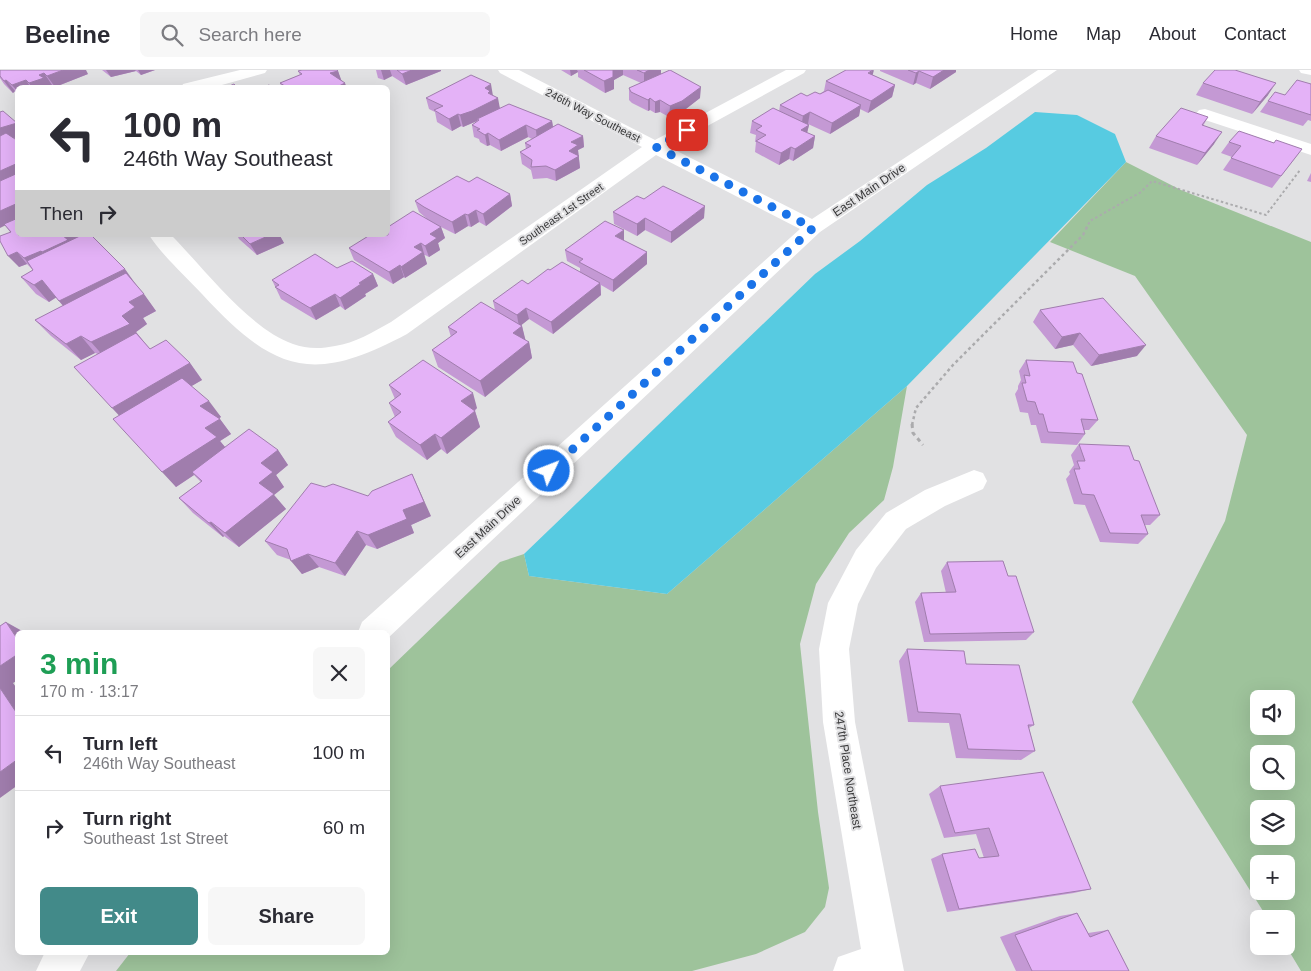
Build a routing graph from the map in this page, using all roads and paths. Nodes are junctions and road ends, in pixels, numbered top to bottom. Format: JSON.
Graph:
{"nodes":[{"id":1,"x":259,"y":70,"type":"edge"},
{"id":2,"x":506,"y":70,"type":"edge"},
{"id":3,"x":798,"y":70,"type":"edge"},
{"id":4,"x":1048,"y":70,"type":"edge"},
{"id":5,"x":1307,"y":70,"type":"edge"},
{"id":6,"x":1311,"y":70,"type":"edge"},
{"id":7,"x":201,"y":85,"type":"edge"},
{"id":8,"x":1205,"y":114,"type":"edge"},
{"id":9,"x":656,"y":147,"type":"junction"},
{"id":10,"x":1308,"y":156,"type":"edge"},
{"id":11,"x":813,"y":228,"type":"junction"},
{"id":12,"x":161,"y":237,"type":"edge"},
{"id":13,"x":923,"y":445,"type":"dead end"},
{"id":14,"x":974,"y":481,"type":"dead end"},
{"id":15,"x":375,"y":630,"type":"edge"},
{"id":16,"x":68,"y":955,"type":"edge"},
{"id":17,"x":873,"y":968,"type":"edge"},
{"id":18,"x":55,"y":971,"type":"edge"}],
"edges":[{"from":1,"to":7,"type":"street"},
{"from":2,"to":9,"type":"street","name":"246th Way Southeast"},
{"from":3,"to":9,"type":"street","name":"Southeast 1st Street"},
{"from":4,"to":11,"type":"street","name":"East Main Drive"},
{"from":5,"to":6,"type":"street"},
{"from":8,"to":10,"type":"street"},
{"from":9,"to":11,"type":"street","name":"246th Way Southeast"},
{"from":9,"to":12,"type":"street","name":"Southeast 1st Street"},
{"from":10,"to":13,"type":"path"},
{"from":11,"to":15,"type":"street","name":"East Main Drive"},
{"from":14,"to":17,"type":"street","name":"247th Place Northeast"},
{"from":16,"to":18,"type":"street"}]}
